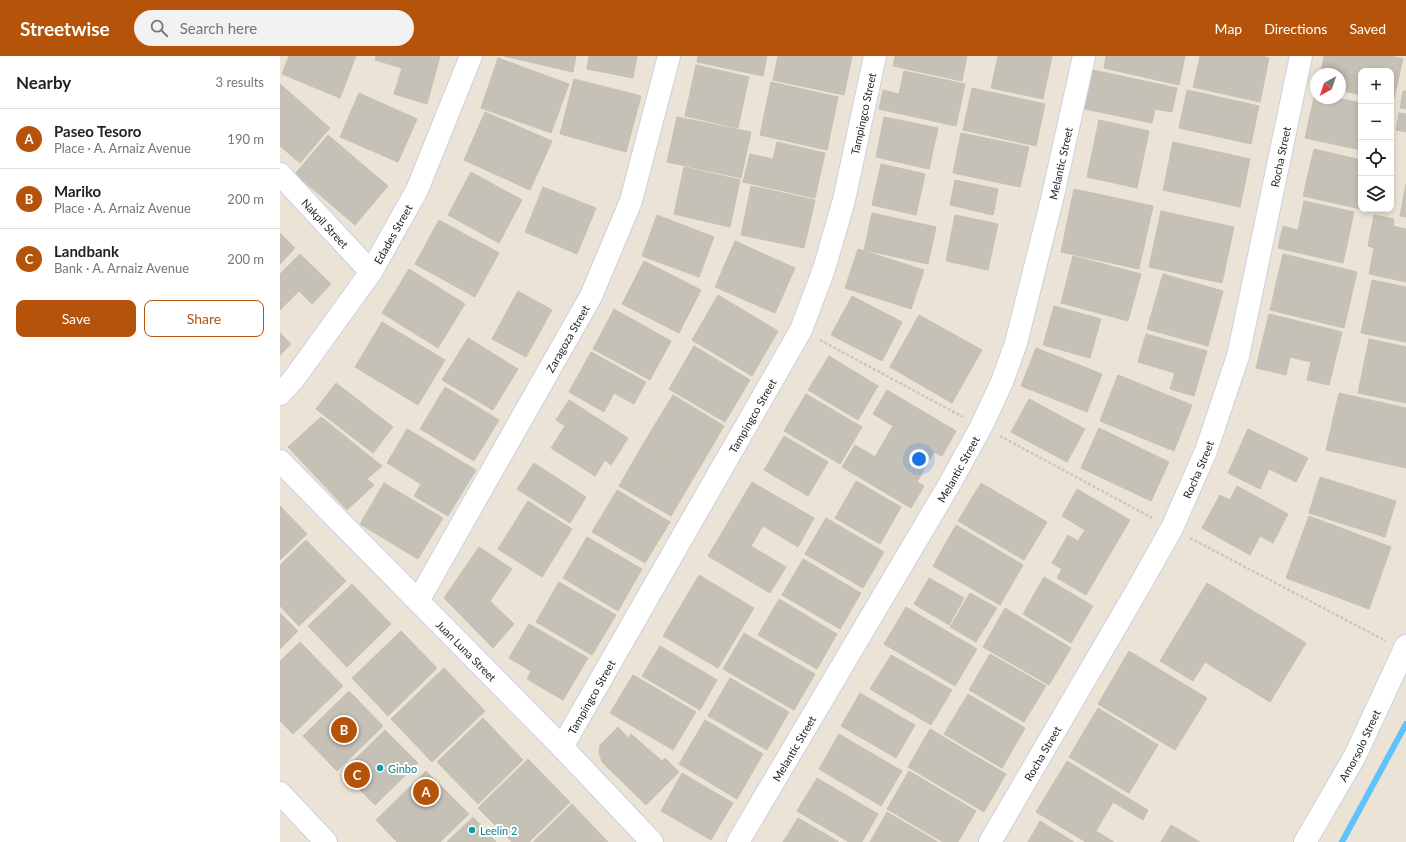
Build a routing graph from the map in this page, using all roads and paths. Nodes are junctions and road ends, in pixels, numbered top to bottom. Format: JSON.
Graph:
{"nodes":[{"id":1,"x":472,"y":56,"type":"edge"},
{"id":2,"x":668,"y":56,"type":"edge"},
{"id":3,"x":875,"y":56,"type":"edge"},
{"id":4,"x":1084,"y":56,"type":"edge"},
{"id":5,"x":1301,"y":56,"type":"edge"},
{"id":6,"x":280,"y":174,"type":"edge"},
{"id":7,"x":371,"y":272,"type":"junction"},
{"id":8,"x":280,"y":394,"type":"edge"},
{"id":9,"x":280,"y":461,"type":"edge"},
{"id":10,"x":1172,"y":528,"type":"junction"},
{"id":11,"x":418,"y":601,"type":"junction"},
{"id":12,"x":1405,"y":648,"type":"edge"},
{"id":13,"x":562,"y":747,"type":"junction"},
{"id":14,"x":280,"y":793,"type":"edge"},
{"id":15,"x":326,"y":842,"type":"edge"},
{"id":16,"x":652,"y":842,"type":"edge"},
{"id":17,"x":738,"y":842,"type":"edge"},
{"id":18,"x":990,"y":842,"type":"edge"},
{"id":19,"x":1306,"y":842,"type":"edge"}],
"edges":[{"from":1,"to":7,"type":"street","name":"Edades Street"},
{"from":2,"to":11,"type":"street","name":"Zaragoza Street"},
{"from":3,"to":13,"type":"street","name":"Tampingco Street"},
{"from":4,"to":17,"type":"street","name":"Melantic Street"},
{"from":5,"to":10,"type":"street","name":"Rocha Street"},
{"from":6,"to":7,"type":"street","name":"Nakpil Street"},
{"from":7,"to":8,"type":"street","name":"Edades Street"},
{"from":9,"to":11,"type":"street","name":"Juan Luna Street"},
{"from":10,"to":12,"type":"path"},
{"from":10,"to":18,"type":"street","name":"Rocha Street"},
{"from":11,"to":13,"type":"street","name":"Juan Luna Street"},
{"from":12,"to":19,"type":"street","name":"Amorsolo Street"},
{"from":13,"to":16,"type":"street","name":"Juan Luna Street"},
{"from":14,"to":15,"type":"street"}]}
